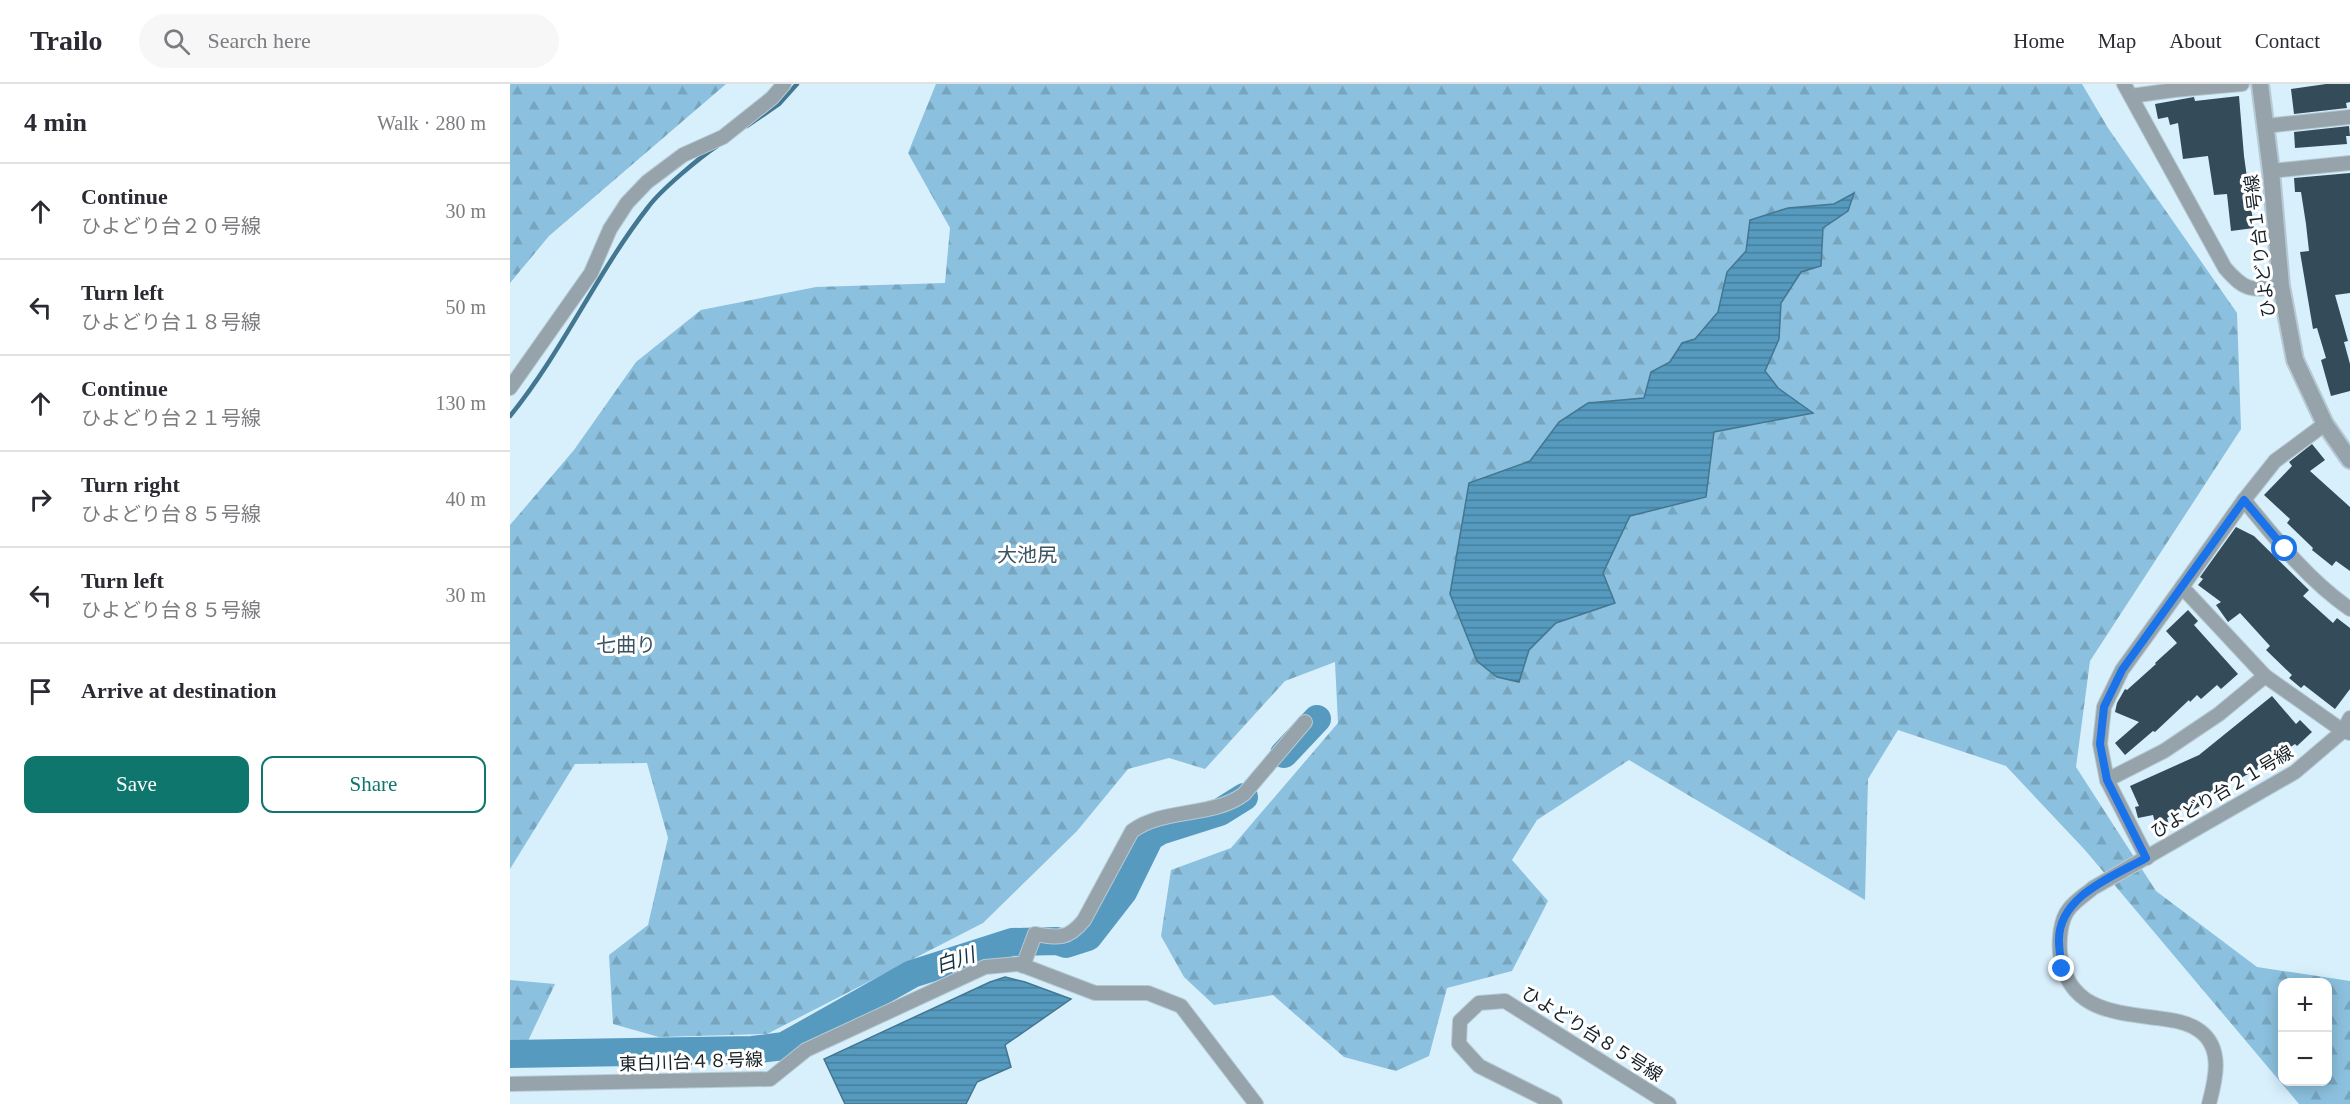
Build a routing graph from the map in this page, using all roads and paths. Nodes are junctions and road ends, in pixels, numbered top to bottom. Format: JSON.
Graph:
{"nodes":[{"id":1,"x":784,"y":84,"type":"edge"},
{"id":2,"x":2242,"y":84,"type":"edge"},
{"id":3,"x":2260,"y":84,"type":"edge"},
{"id":4,"x":2174,"y":87,"type":"edge"},
{"id":5,"x":2127,"y":90,"type":"edge"},
{"id":6,"x":2350,"y":117,"type":"edge"},
{"id":7,"x":2265,"y":126,"type":"junction"},
{"id":8,"x":2350,"y":163,"type":"edge"},
{"id":9,"x":2271,"y":171,"type":"junction"},
{"id":10,"x":2281,"y":286,"type":"junction"},
{"id":11,"x":510,"y":388,"type":"edge"},
{"id":12,"x":2325,"y":424,"type":"junction"},
{"id":13,"x":2350,"y":460,"type":"edge"},
{"id":14,"x":2244,"y":500,"type":"junction"},
{"id":15,"x":2182,"y":587,"type":"junction"},
{"id":16,"x":2350,"y":609,"type":"edge"},
{"id":17,"x":2265,"y":676,"type":"junction"},
{"id":18,"x":2350,"y":718,"type":"edge"},
{"id":19,"x":1305,"y":722,"type":"dead end"},
{"id":20,"x":2347,"y":732,"type":"edge"},
{"id":21,"x":2107,"y":780,"type":"junction"},
{"id":22,"x":2146,"y":858,"type":"junction"},
{"id":23,"x":1023,"y":966,"type":"junction"},
{"id":24,"x":510,"y":1084,"type":"edge"},
{"id":25,"x":1256,"y":1104,"type":"edge"},
{"id":26,"x":1555,"y":1104,"type":"edge"},
{"id":27,"x":1669,"y":1104,"type":"edge"},
{"id":28,"x":2209,"y":1104,"type":"edge"}],
"edges":[{"from":1,"to":11,"type":"street"},
{"from":2,"to":4,"type":"street"},
{"from":3,"to":7,"type":"street","name":"ひよどり台１号線"},
{"from":4,"to":5,"type":"street"},
{"from":5,"to":10,"type":"street"},
{"from":6,"to":7,"type":"street"},
{"from":7,"to":9,"type":"street","name":"ひよどり台１号線"},
{"from":8,"to":9,"type":"street"},
{"from":9,"to":10,"type":"street","name":"ひよどり台１号線"},
{"from":10,"to":12,"type":"street","name":"ひよどり台１号線"},
{"from":12,"to":13,"type":"street","name":"ひよどり台１号線"},
{"from":12,"to":14,"type":"street","name":"ひよどり台２１号線"},
{"from":14,"to":15,"type":"street","name":"ひよどり台２１号線"},
{"from":14,"to":16,"type":"street"},
{"from":15,"to":17,"type":"street"},
{"from":15,"to":21,"type":"street","name":"ひよどり台２１号線"},
{"from":17,"to":20,"type":"street"},
{"from":17,"to":21,"type":"street"},
{"from":18,"to":20,"type":"street","name":"ひよどり台２１号線"},
{"from":19,"to":23,"type":"street"},
{"from":20,"to":22,"type":"street","name":"ひよどり台２１号線"},
{"from":21,"to":22,"type":"street","name":"ひよどり台２１号線"},
{"from":22,"to":28,"type":"street"},
{"from":23,"to":24,"type":"street","name":"東白川台４８号線"},
{"from":23,"to":25,"type":"street","name":"東白川台４８号線"},
{"from":26,"to":27,"type":"street","name":"ひよどり台８５号線"}]}
